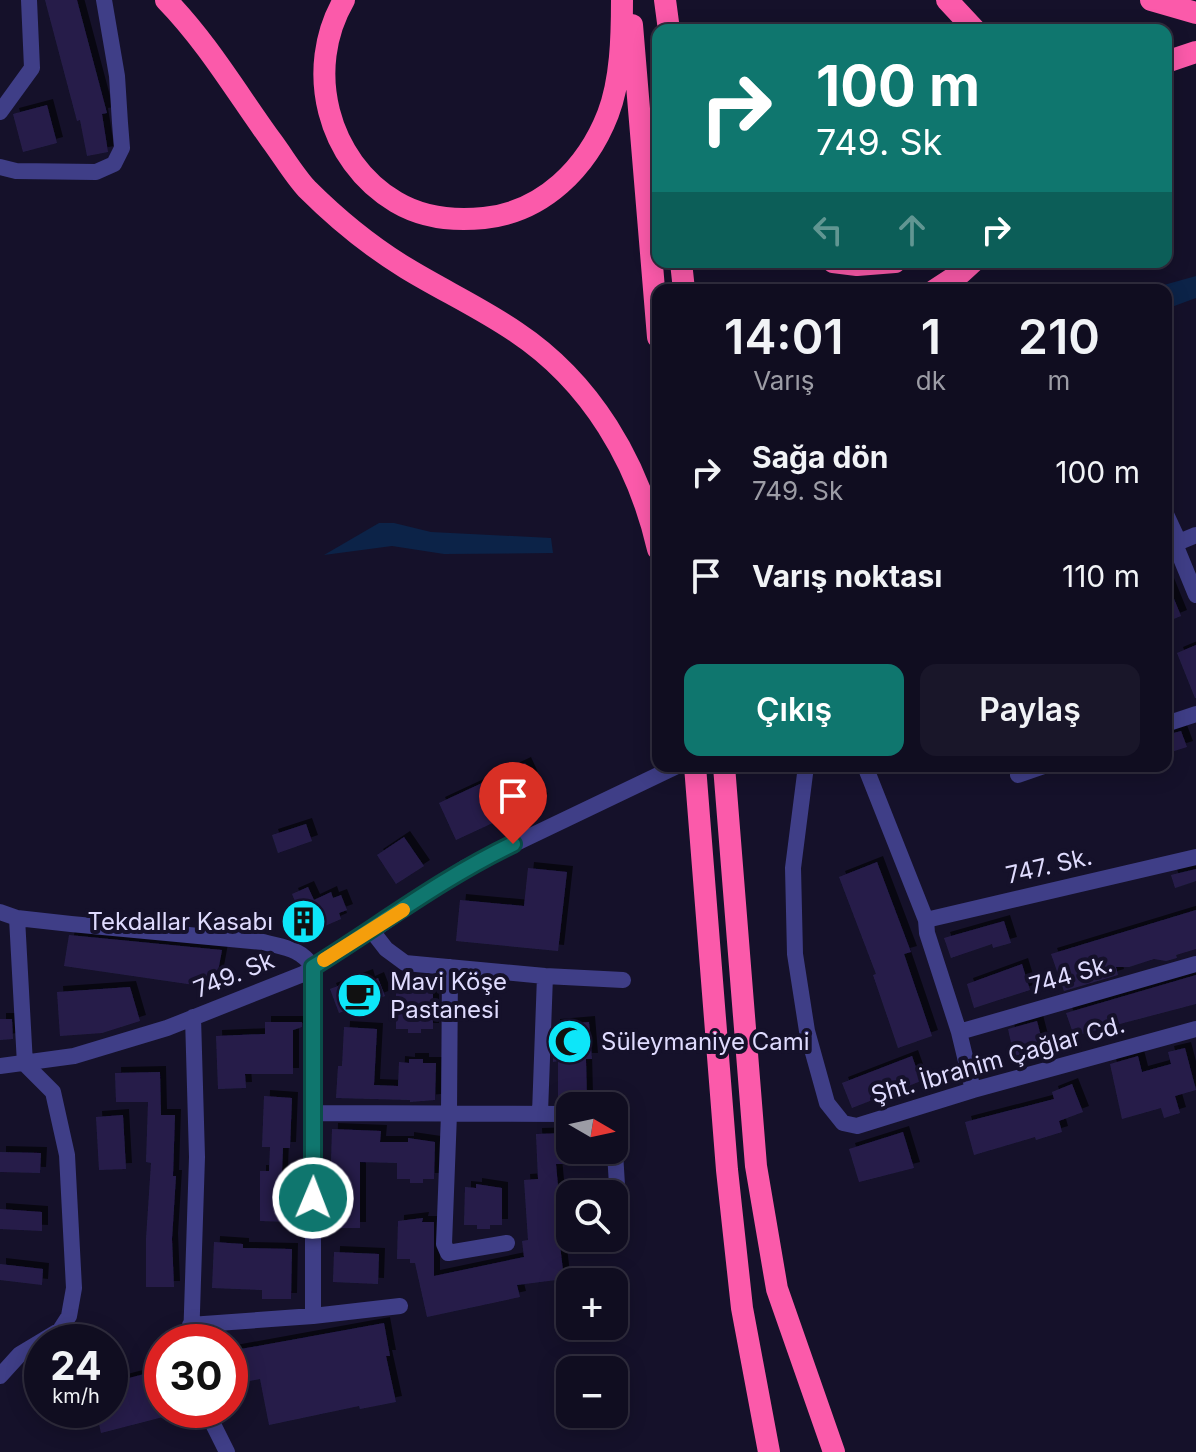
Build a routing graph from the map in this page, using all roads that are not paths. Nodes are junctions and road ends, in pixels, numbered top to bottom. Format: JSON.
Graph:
{"nodes":[{"id":1,"x":29,"y":0,"type":"edge"},
{"id":2,"x":104,"y":0,"type":"edge"},
{"id":3,"x":166,"y":0,"type":"edge"},
{"id":4,"x":344,"y":0,"type":"edge"},
{"id":5,"x":622,"y":0,"type":"edge"},
{"id":6,"x":630,"y":0,"type":"edge"},
{"id":7,"x":662,"y":0,"type":"edge"},
{"id":8,"x":947,"y":0,"type":"edge"},
{"id":9,"x":1151,"y":0,"type":"edge"},
{"id":10,"x":1196,"y":13,"type":"edge"},
{"id":11,"x":662,"y":24,"type":"edge"},
{"id":12,"x":668,"y":24,"type":"edge"},
{"id":13,"x":969,"y":24,"type":"edge"},
{"id":14,"x":1196,"y":52,"type":"edge"},
{"id":15,"x":1172,"y":60,"type":"edge"},
{"id":16,"x":0,"y":112,"type":"edge"},
{"id":17,"x":0,"y":167,"type":"edge"},
{"id":18,"x":652,"y":265,"type":"edge"},
{"id":19,"x":965,"y":268,"type":"edge"},
{"id":20,"x":943,"y":284,"type":"edge"},
{"id":21,"x":652,"y":523,"type":"edge"},
{"id":22,"x":1196,"y":535,"type":"edge"},
{"id":23,"x":1173,"y":545,"type":"edge"},
{"id":24,"x":1196,"y":595,"type":"edge"},
{"id":25,"x":1196,"y":714,"type":"edge"},
{"id":26,"x":1172,"y":722,"type":"edge"},
{"id":27,"x":664,"y":772,"type":"edge"},
{"id":28,"x":689,"y":772,"type":"edge"},
{"id":29,"x":695,"y":772,"type":"edge"},
{"id":30,"x":805,"y":772,"type":"edge"},
{"id":31,"x":867,"y":772,"type":"edge"},
{"id":32,"x":1027,"y":772,"type":"edge"},
{"id":33,"x":724,"y":773,"type":"edge"},
{"id":34,"x":1018,"y":775,"type":"dead end"},
{"id":35,"x":694,"y":792,"type":"junction"},
{"id":36,"x":1196,"y":857,"type":"edge"},
{"id":37,"x":0,"y":912,"type":"edge"},
{"id":38,"x":17,"y":918,"type":"junction"},
{"id":39,"x":926,"y":926,"type":"junction"},
{"id":40,"x":372,"y":931,"type":"junction"},
{"id":41,"x":1196,"y":964,"type":"edge"},
{"id":42,"x":313,"y":967,"type":"junction"},
{"id":43,"x":450,"y":967,"type":"junction"},
{"id":44,"x":545,"y":976,"type":"junction"},
{"id":45,"x":623,"y":980,"type":"dead end"},
{"id":46,"x":193,"y":1017,"type":"junction"},
{"id":47,"x":1196,"y":1029,"type":"edge"},
{"id":48,"x":959,"y":1032,"type":"junction"},
{"id":49,"x":25,"y":1064,"type":"junction"},
{"id":50,"x":0,"y":1066,"type":"edge"},
{"id":51,"x":973,"y":1090,"type":"junction"},
{"id":52,"x":314,"y":1113,"type":"junction"},
{"id":53,"x":540,"y":1113,"type":"junction"},
{"id":54,"x":449,"y":1114,"type":"junction"},
{"id":55,"x":556,"y":1114,"type":"edge"},
{"id":56,"x":507,"y":1243,"type":"dead end"},
{"id":57,"x":400,"y":1306,"type":"dead end"},
{"id":58,"x":313,"y":1316,"type":"junction"},
{"id":59,"x":190,"y":1324,"type":"edge"},
{"id":60,"x":204,"y":1324,"type":"edge"},
{"id":61,"x":0,"y":1374,"type":"edge"},
{"id":62,"x":215,"y":1428,"type":"edge"},
{"id":63,"x":227,"y":1452,"type":"edge"},
{"id":64,"x":769,"y":1452,"type":"edge"},
{"id":65,"x":834,"y":1452,"type":"edge"}],
"edges":[{"from":1,"to":16,"type":"street"},
{"from":2,"to":17,"type":"street"},
{"from":3,"to":21,"type":"highway"},
{"from":4,"to":5,"type":"highway"},
{"from":6,"to":18,"type":"highway"},
{"from":7,"to":11,"type":"highway"},
{"from":7,"to":12,"type":"highway"},
{"from":8,"to":13,"type":"highway"},
{"from":9,"to":10,"type":"highway"},
{"from":14,"to":15,"type":"highway"},
{"from":19,"to":20,"type":"highway"},
{"from":22,"to":23,"type":"street"},
{"from":23,"to":24,"type":"street"},
{"from":25,"to":26,"type":"street"},
{"from":27,"to":40,"type":"street","name":"749. Sk"},
{"from":28,"to":35,"type":"highway"},
{"from":29,"to":35,"type":"highway"},
{"from":30,"to":51,"type":"street","name":"Şht. İbrahim Çağlar Cd."},
{"from":31,"to":39,"type":"street"},
{"from":32,"to":34,"type":"street"},
{"from":33,"to":65,"type":"highway"},
{"from":35,"to":64,"type":"highway"},
{"from":36,"to":39,"type":"street","name":"747. Sk."},
{"from":37,"to":38,"type":"street"},
{"from":38,"to":42,"type":"street"},
{"from":38,"to":49,"type":"street"},
{"from":39,"to":48,"type":"street"},
{"from":40,"to":42,"type":"street","name":"749. Sk"},
{"from":40,"to":43,"type":"street"},
{"from":41,"to":48,"type":"street","name":"744 Sk."},
{"from":42,"to":46,"type":"street","name":"749. Sk"},
{"from":42,"to":52,"type":"street"},
{"from":43,"to":44,"type":"street"},
{"from":43,"to":54,"type":"street"},
{"from":44,"to":45,"type":"street"},
{"from":44,"to":53,"type":"street"},
{"from":46,"to":49,"type":"street","name":"749. Sk"},
{"from":46,"to":59,"type":"street"},
{"from":47,"to":51,"type":"street","name":"Şht. İbrahim Çağlar Cd."},
{"from":48,"to":51,"type":"street"},
{"from":49,"to":50,"type":"street","name":"749. Sk"},
{"from":49,"to":61,"type":"street"},
{"from":52,"to":54,"type":"street"},
{"from":52,"to":58,"type":"street"},
{"from":53,"to":54,"type":"street"},
{"from":53,"to":55,"type":"street"},
{"from":54,"to":56,"type":"street"},
{"from":57,"to":58,"type":"street"},
{"from":58,"to":60,"type":"street"},
{"from":62,"to":63,"type":"street"}]}
